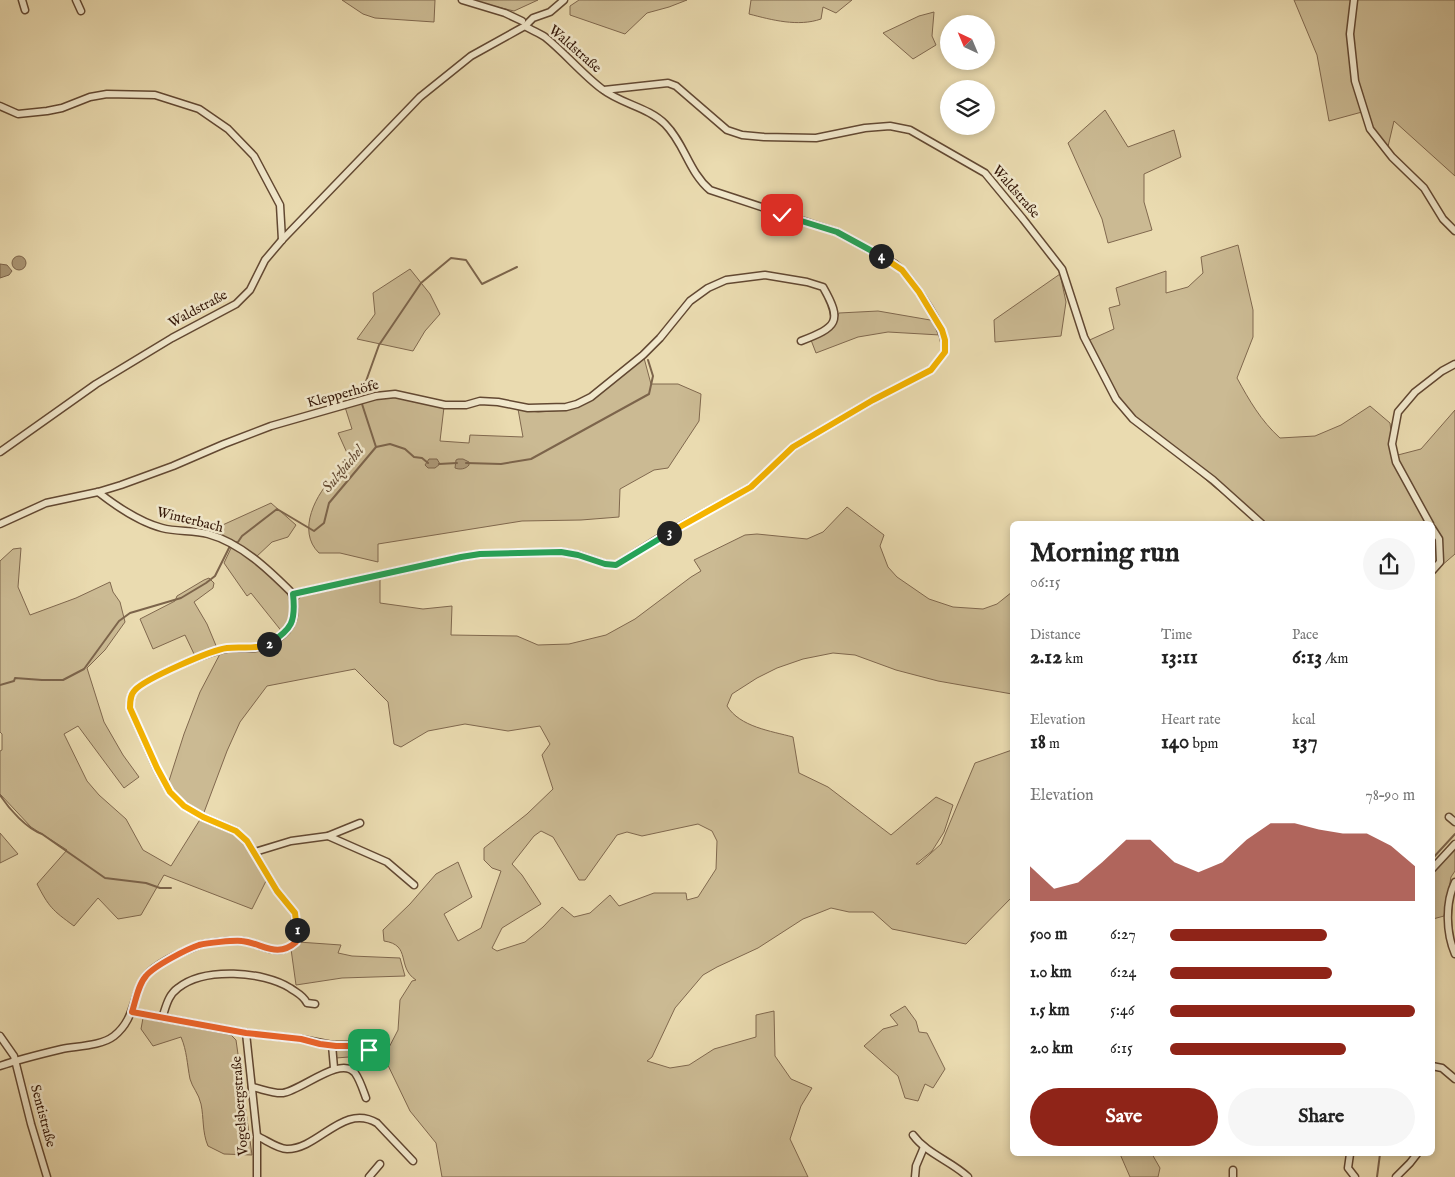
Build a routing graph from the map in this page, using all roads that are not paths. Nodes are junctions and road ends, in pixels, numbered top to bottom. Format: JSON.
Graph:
{"nodes":[{"id":1,"x":22,"y":0,"type":"edge"},
{"id":2,"x":76,"y":0,"type":"edge"},
{"id":3,"x":462,"y":0,"type":"edge"},
{"id":4,"x":564,"y":0,"type":"edge"},
{"id":5,"x":1354,"y":0,"type":"edge"},
{"id":6,"x":26,"y":10,"type":"dead end"},
{"id":7,"x":81,"y":11,"type":"dead end"},
{"id":8,"x":523,"y":24,"type":"junction"},
{"id":9,"x":603,"y":90,"type":"junction"},
{"id":10,"x":0,"y":106,"type":"edge"},
{"id":11,"x":1455,"y":231,"type":"edge"},
{"id":12,"x":282,"y":240,"type":"junction"},
{"id":13,"x":801,"y":341,"type":"dead end"},
{"id":14,"x":1455,"y":364,"type":"edge"},
{"id":15,"x":0,"y":452,"type":"edge"},
{"id":16,"x":98,"y":492,"type":"junction"},
{"id":17,"x":1259,"y":521,"type":"edge"},
{"id":18,"x":1428,"y":521,"type":"edge"},
{"id":19,"x":0,"y":524,"type":"edge"},
{"id":20,"x":1435,"y":533,"type":"edge"},
{"id":21,"x":1435,"y":568,"type":"edge"},
{"id":22,"x":293,"y":594,"type":"junction"},
{"id":23,"x":1448,"y":817,"type":"dead end"},
{"id":24,"x":1455,"y":822,"type":"edge"},
{"id":25,"x":360,"y":823,"type":"dead end"},
{"id":26,"x":328,"y":836,"type":"junction"},
{"id":27,"x":1455,"y":844,"type":"edge"},
{"id":28,"x":254,"y":852,"type":"junction"},
{"id":29,"x":1435,"y":866,"type":"edge"},
{"id":30,"x":1455,"y":882,"type":"edge"},
{"id":31,"x":414,"y":885,"type":"dead end"},
{"id":32,"x":1455,"y":954,"type":"edge"},
{"id":33,"x":315,"y":1004,"type":"dead end"},
{"id":34,"x":132,"y":1012,"type":"junction"},
{"id":35,"x":162,"y":1018,"type":"junction"},
{"id":36,"x":246,"y":1033,"type":"junction"},
{"id":37,"x":0,"y":1036,"type":"edge"},
{"id":38,"x":332,"y":1045,"type":"junction"},
{"id":39,"x":369,"y":1050,"type":"dead end"},
{"id":40,"x":16,"y":1061,"type":"junction"},
{"id":41,"x":0,"y":1066,"type":"edge"},
{"id":42,"x":1435,"y":1067,"type":"edge"},
{"id":43,"x":334,"y":1068,"type":"junction"},
{"id":44,"x":1455,"y":1079,"type":"edge"},
{"id":45,"x":252,"y":1087,"type":"junction"},
{"id":46,"x":366,"y":1098,"type":"dead end"},
{"id":47,"x":912,"y":1135,"type":"dead end"},
{"id":48,"x":258,"y":1136,"type":"junction"},
{"id":49,"x":924,"y":1148,"type":"junction"},
{"id":50,"x":1350,"y":1156,"type":"edge"},
{"id":51,"x":1415,"y":1156,"type":"edge"},
{"id":52,"x":413,"y":1161,"type":"dead end"},
{"id":53,"x":380,"y":1164,"type":"dead end"},
{"id":54,"x":47,"y":1177,"type":"edge"},
{"id":55,"x":257,"y":1177,"type":"edge"},
{"id":56,"x":368,"y":1177,"type":"edge"},
{"id":57,"x":914,"y":1177,"type":"edge"},
{"id":58,"x":968,"y":1177,"type":"edge"},
{"id":59,"x":1355,"y":1177,"type":"edge"},
{"id":60,"x":1396,"y":1177,"type":"edge"}],
"edges":[{"from":1,"to":6,"type":"street"},
{"from":2,"to":7,"type":"street"},
{"from":3,"to":8,"type":"street"},
{"from":4,"to":8,"type":"street"},
{"from":5,"to":11,"type":"street"},
{"from":8,"to":9,"type":"street","name":"Waldstraße"},
{"from":8,"to":12,"type":"street","name":"Waldstraße"},
{"from":9,"to":17,"type":"street","name":"Waldstraße"},
{"from":9,"to":22,"type":"street"},
{"from":10,"to":12,"type":"street"},
{"from":12,"to":15,"type":"street","name":"Waldstraße"},
{"from":13,"to":16,"type":"street","name":"Klepperhöfe"},
{"from":14,"to":18,"type":"street"},
{"from":16,"to":19,"type":"street","name":"Klepperhöfe"},
{"from":16,"to":22,"type":"street","name":"Winterbach"},
{"from":20,"to":21,"type":"street"},
{"from":22,"to":28,"type":"street"},
{"from":23,"to":24,"type":"street"},
{"from":25,"to":26,"type":"street"},
{"from":26,"to":28,"type":"street"},
{"from":26,"to":31,"type":"street"},
{"from":27,"to":29,"type":"street"},
{"from":28,"to":34,"type":"street"},
{"from":30,"to":32,"type":"street"},
{"from":33,"to":35,"type":"street"},
{"from":34,"to":35,"type":"street"},
{"from":34,"to":40,"type":"street"},
{"from":35,"to":36,"type":"street"},
{"from":36,"to":38,"type":"street"},
{"from":36,"to":45,"type":"street","name":"Vogelsbergstraße"},
{"from":37,"to":40,"type":"street","name":"Sentistraße"},
{"from":38,"to":39,"type":"street"},
{"from":38,"to":43,"type":"street"},
{"from":40,"to":41,"type":"street"},
{"from":40,"to":54,"type":"street","name":"Sentistraße"},
{"from":42,"to":44,"type":"street"},
{"from":43,"to":45,"type":"street"},
{"from":43,"to":46,"type":"street"},
{"from":45,"to":48,"type":"street","name":"Vogelsbergstraße"},
{"from":47,"to":49,"type":"street"},
{"from":48,"to":52,"type":"street"},
{"from":48,"to":55,"type":"street","name":"Vogelsbergstraße"},
{"from":49,"to":57,"type":"street"},
{"from":49,"to":58,"type":"street"},
{"from":50,"to":59,"type":"street"},
{"from":51,"to":60,"type":"street"},
{"from":53,"to":56,"type":"street"}]}
